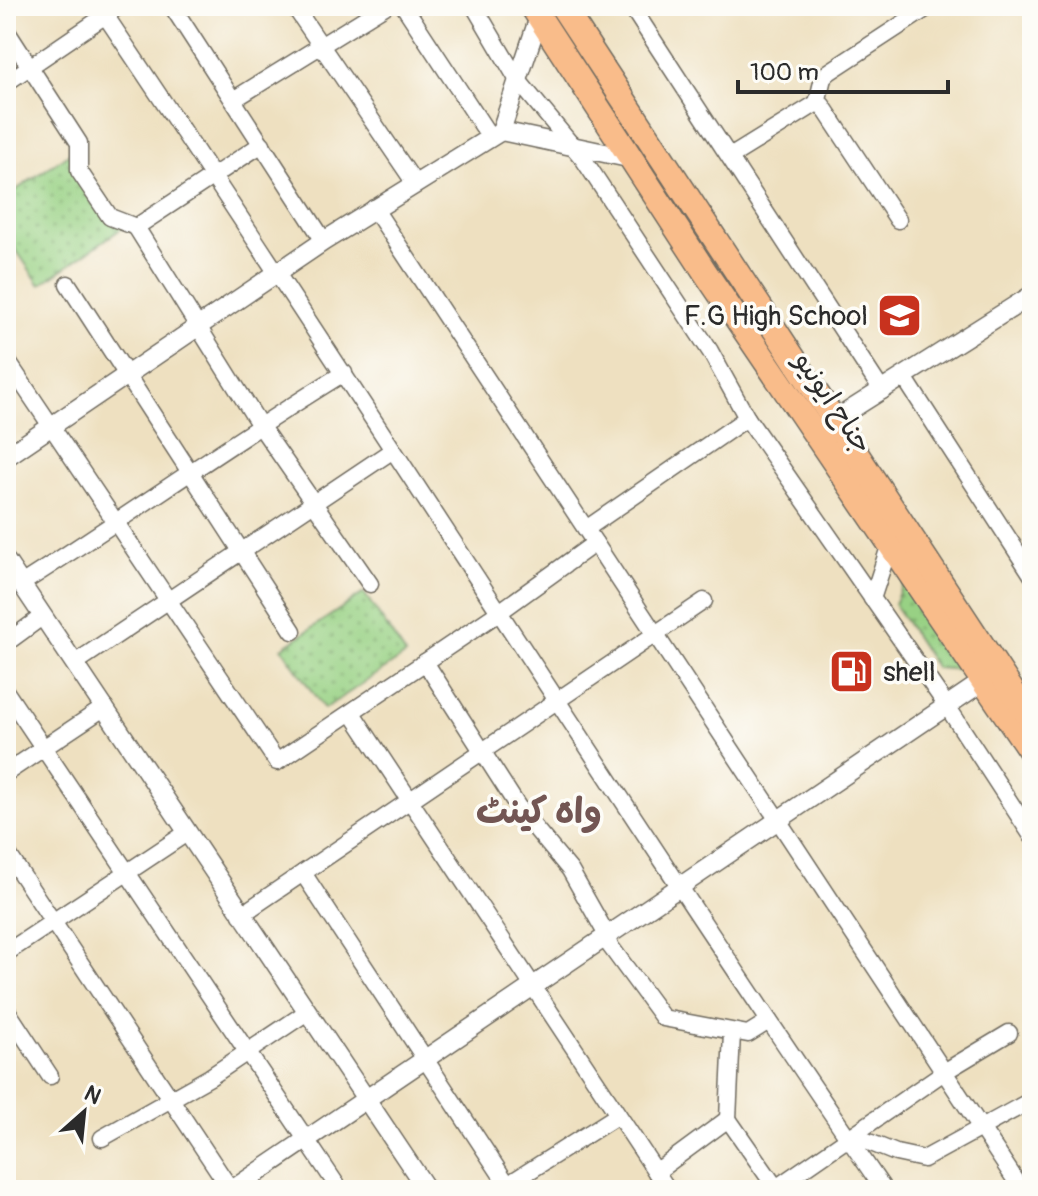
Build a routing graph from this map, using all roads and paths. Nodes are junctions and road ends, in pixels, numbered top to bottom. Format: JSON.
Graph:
{"nodes":[{"id":1,"x":172,"y":6,"type":"edge"},
{"id":2,"x":294,"y":6,"type":"edge"},
{"id":3,"x":385,"y":6,"type":"edge"},
{"id":4,"x":404,"y":6,"type":"edge"},
{"id":5,"x":474,"y":6,"type":"edge"},
{"id":6,"x":562,"y":6,"type":"edge"},
{"id":7,"x":631,"y":6,"type":"edge"},
{"id":8,"x":930,"y":6,"type":"edge"},
{"id":9,"x":108,"y":9,"type":"edge"},
{"id":10,"x":535,"y":11,"type":"edge"},
{"id":11,"x":6,"y":30,"type":"edge"},
{"id":12,"x":323,"y":47,"type":"junction"},
{"id":13,"x":31,"y":66,"type":"junction"},
{"id":14,"x":517,"y":79,"type":"junction"},
{"id":15,"x":6,"y":83,"type":"edge"},
{"id":16,"x":233,"y":100,"type":"junction"},
{"id":17,"x":817,"y":103,"type":"junction"},
{"id":18,"x":496,"y":134,"type":"junction"},
{"id":19,"x":262,"y":144,"type":"junction"},
{"id":20,"x":572,"y":148,"type":"junction"},
{"id":21,"x":730,"y":157,"type":"junction"},
{"id":22,"x":633,"y":159,"type":"junction"},
{"id":23,"x":213,"y":175,"type":"junction"},
{"id":24,"x":414,"y":182,"type":"junction"},
{"id":25,"x":374,"y":208,"type":"junction"},
{"id":26,"x":898,"y":220,"type":"dead end"},
{"id":27,"x":136,"y":227,"type":"junction"},
{"id":28,"x":324,"y":241,"type":"junction"},
{"id":29,"x":280,"y":274,"type":"junction"},
{"id":30,"x":68,"y":284,"type":"dead end"},
{"id":31,"x":1032,"y":295,"type":"edge"},
{"id":32,"x":200,"y":327,"type":"junction"},
{"id":33,"x":6,"y":359,"type":"edge"},
{"id":34,"x":344,"y":373,"type":"junction"},
{"id":35,"x":127,"y":376,"type":"junction"},
{"id":36,"x":904,"y":377,"type":"junction"},
{"id":37,"x":882,"y":391,"type":"junction"},
{"id":38,"x":747,"y":418,"type":"junction"},
{"id":39,"x":836,"y":419,"type":"junction"},
{"id":40,"x":259,"y":424,"type":"junction"},
{"id":41,"x":51,"y":427,"type":"junction"},
{"id":42,"x":393,"y":450,"type":"junction"},
{"id":43,"x":6,"y":457,"type":"edge"},
{"id":44,"x":188,"y":473,"type":"junction"},
{"id":45,"x":314,"y":503,"type":"junction"},
{"id":46,"x":116,"y":524,"type":"junction"},
{"id":47,"x":591,"y":536,"type":"junction"},
{"id":48,"x":891,"y":541,"type":"junction"},
{"id":49,"x":242,"y":552,"type":"junction"},
{"id":50,"x":6,"y":561,"type":"edge"},
{"id":51,"x":1032,"y":575,"type":"edge"},
{"id":52,"x":21,"y":584,"type":"junction"},
{"id":53,"x":370,"y":584,"type":"dead end"},
{"id":54,"x":872,"y":599,"type":"junction"},
{"id":55,"x":704,"y":601,"type":"dead end"},
{"id":56,"x":170,"y":602,"type":"junction"},
{"id":57,"x":498,"y":613,"type":"junction"},
{"id":58,"x":43,"y":616,"type":"junction"},
{"id":59,"x":293,"y":631,"type":"dead end"},
{"id":60,"x":656,"y":634,"type":"junction"},
{"id":61,"x":6,"y":643,"type":"edge"},
{"id":62,"x":425,"y":662,"type":"junction"},
{"id":63,"x":75,"y":663,"type":"junction"},
{"id":64,"x":985,"y":680,"type":"junction"},
{"id":65,"x":6,"y":692,"type":"edge"},
{"id":66,"x":557,"y":700,"type":"junction"},
{"id":67,"x":947,"y":706,"type":"junction"},
{"id":68,"x":105,"y":707,"type":"junction"},
{"id":69,"x":352,"y":713,"type":"junction"},
{"id":70,"x":1032,"y":721,"type":"edge"},
{"id":71,"x":43,"y":748,"type":"junction"},
{"id":72,"x":483,"y":750,"type":"junction"},
{"id":73,"x":1032,"y":753,"type":"edge"},
{"id":74,"x":6,"y":773,"type":"edge"},
{"id":75,"x":408,"y":801,"type":"junction"},
{"id":76,"x":778,"y":821,"type":"junction"},
{"id":77,"x":188,"y":832,"type":"junction"},
{"id":78,"x":1032,"y":836,"type":"edge"},
{"id":79,"x":6,"y":851,"type":"edge"},
{"id":80,"x":127,"y":872,"type":"junction"},
{"id":81,"x":303,"y":873,"type":"junction"},
{"id":82,"x":681,"y":888,"type":"junction"},
{"id":83,"x":241,"y":915,"type":"junction"},
{"id":84,"x":51,"y":922,"type":"junction"},
{"id":85,"x":606,"y":938,"type":"junction"},
{"id":86,"x":6,"y":953,"type":"edge"},
{"id":87,"x":533,"y":988,"type":"junction"},
{"id":88,"x":6,"y":1009,"type":"edge"},
{"id":89,"x":307,"y":1012,"type":"junction"},
{"id":90,"x":769,"y":1021,"type":"junction"},
{"id":91,"x":732,"y":1033,"type":"junction"},
{"id":92,"x":1009,"y":1033,"type":"dead end"},
{"id":93,"x":248,"y":1053,"type":"junction"},
{"id":94,"x":427,"y":1059,"type":"junction"},
{"id":95,"x":944,"y":1072,"type":"junction"},
{"id":96,"x":50,"y":1076,"type":"dead end"},
{"id":97,"x":168,"y":1098,"type":"junction"},
{"id":98,"x":366,"y":1100,"type":"junction"},
{"id":99,"x":1032,"y":1100,"type":"edge"},
{"id":100,"x":618,"y":1115,"type":"junction"},
{"id":101,"x":728,"y":1119,"type":"junction"},
{"id":102,"x":980,"y":1127,"type":"junction"},
{"id":103,"x":851,"y":1137,"type":"junction"},
{"id":104,"x":102,"y":1138,"type":"dead end"},
{"id":105,"x":307,"y":1140,"type":"junction"},
{"id":106,"x":656,"y":1172,"type":"junction"},
{"id":107,"x":506,"y":1188,"type":"edge"},
{"id":108,"x":774,"y":1189,"type":"edge"},
{"id":109,"x":232,"y":1190,"type":"edge"},
{"id":110,"x":340,"y":1190,"type":"edge"},
{"id":111,"x":427,"y":1190,"type":"edge"},
{"id":112,"x":668,"y":1190,"type":"edge"},
{"id":113,"x":884,"y":1190,"type":"edge"},
{"id":114,"x":1022,"y":1190,"type":"edge"}],
"edges":[{"from":1,"to":16,"type":"street"},
{"from":2,"to":12,"type":"street"},
{"from":3,"to":12,"type":"street"},
{"from":4,"to":18,"type":"street"},
{"from":5,"to":14,"type":"street"},
{"from":6,"to":39,"type":"main road","name":"جناح ایونیو"},
{"from":7,"to":21,"type":"street"},
{"from":8,"to":17,"type":"street"},
{"from":9,"to":13,"type":"street"},
{"from":9,"to":23,"type":"street"},
{"from":10,"to":14,"type":"street"},
{"from":10,"to":22,"type":"main road","name":"جناح ایونیو"},
{"from":11,"to":13,"type":"street"},
{"from":12,"to":16,"type":"street"},
{"from":12,"to":24,"type":"street"},
{"from":13,"to":15,"type":"street"},
{"from":13,"to":27,"type":"street"},
{"from":14,"to":18,"type":"street"},
{"from":14,"to":20,"type":"street"},
{"from":16,"to":19,"type":"street"},
{"from":17,"to":21,"type":"street"},
{"from":17,"to":26,"type":"street"},
{"from":18,"to":20,"type":"street"},
{"from":18,"to":24,"type":"street"},
{"from":19,"to":23,"type":"street"},
{"from":19,"to":28,"type":"street"},
{"from":20,"to":22,"type":"street"},
{"from":20,"to":38,"type":"street"},
{"from":21,"to":37,"type":"street"},
{"from":22,"to":48,"type":"main road","name":"جناح ایونیو"},
{"from":23,"to":27,"type":"street"},
{"from":23,"to":29,"type":"street"},
{"from":24,"to":25,"type":"street"},
{"from":25,"to":28,"type":"street"},
{"from":25,"to":47,"type":"street"},
{"from":27,"to":32,"type":"street"},
{"from":28,"to":29,"type":"street"},
{"from":29,"to":32,"type":"street"},
{"from":29,"to":34,"type":"street"},
{"from":30,"to":35,"type":"street"},
{"from":31,"to":36,"type":"street"},
{"from":32,"to":35,"type":"street"},
{"from":32,"to":40,"type":"street"},
{"from":33,"to":41,"type":"street"},
{"from":34,"to":40,"type":"street"},
{"from":34,"to":42,"type":"street"},
{"from":35,"to":41,"type":"street"},
{"from":35,"to":44,"type":"street"},
{"from":36,"to":37,"type":"street"},
{"from":36,"to":51,"type":"street"},
{"from":37,"to":39,"type":"street"},
{"from":38,"to":47,"type":"street"},
{"from":38,"to":54,"type":"street"},
{"from":39,"to":70,"type":"main road","name":"جناح ایونیو"},
{"from":40,"to":44,"type":"street"},
{"from":40,"to":45,"type":"street"},
{"from":41,"to":43,"type":"street"},
{"from":41,"to":46,"type":"street"},
{"from":42,"to":45,"type":"street"},
{"from":42,"to":57,"type":"street"},
{"from":44,"to":46,"type":"street"},
{"from":44,"to":49,"type":"street"},
{"from":45,"to":49,"type":"street"},
{"from":45,"to":53,"type":"street"},
{"from":46,"to":52,"type":"street"},
{"from":46,"to":56,"type":"street"},
{"from":47,"to":57,"type":"street"},
{"from":47,"to":60,"type":"street"},
{"from":48,"to":54,"type":"street"},
{"from":48,"to":64,"type":"main road","name":"جناح ایونیو"},
{"from":49,"to":56,"type":"street"},
{"from":49,"to":59,"type":"street"},
{"from":50,"to":52,"type":"street"},
{"from":52,"to":58,"type":"street"},
{"from":54,"to":67,"type":"street"},
{"from":55,"to":60,"type":"street"},
{"from":56,"to":63,"type":"street"},
{"from":56,"to":69,"type":"street"},
{"from":57,"to":62,"type":"street"},
{"from":57,"to":66,"type":"street"},
{"from":58,"to":61,"type":"street"},
{"from":58,"to":63,"type":"street"},
{"from":60,"to":66,"type":"street"},
{"from":60,"to":76,"type":"street"},
{"from":62,"to":69,"type":"street"},
{"from":62,"to":72,"type":"street"},
{"from":63,"to":68,"type":"street"},
{"from":64,"to":67,"type":"street"},
{"from":64,"to":73,"type":"main road","name":"جناح ایونیو"},
{"from":65,"to":71,"type":"street"},
{"from":66,"to":72,"type":"street"},
{"from":66,"to":82,"type":"street"},
{"from":67,"to":76,"type":"street"},
{"from":67,"to":78,"type":"street"},
{"from":68,"to":71,"type":"street"},
{"from":68,"to":77,"type":"street"},
{"from":69,"to":75,"type":"street"},
{"from":71,"to":74,"type":"street"},
{"from":71,"to":80,"type":"street"},
{"from":72,"to":75,"type":"street"},
{"from":72,"to":85,"type":"street"},
{"from":75,"to":81,"type":"street"},
{"from":75,"to":87,"type":"street"},
{"from":76,"to":82,"type":"street"},
{"from":76,"to":95,"type":"street"},
{"from":77,"to":80,"type":"street"},
{"from":77,"to":83,"type":"street"},
{"from":79,"to":84,"type":"street"},
{"from":80,"to":84,"type":"street"},
{"from":80,"to":93,"type":"street"},
{"from":81,"to":83,"type":"street"},
{"from":81,"to":94,"type":"street"},
{"from":82,"to":85,"type":"street"},
{"from":82,"to":90,"type":"street"},
{"from":83,"to":89,"type":"street"},
{"from":84,"to":86,"type":"street"},
{"from":84,"to":97,"type":"street"},
{"from":85,"to":87,"type":"street"},
{"from":85,"to":91,"type":"street"},
{"from":87,"to":94,"type":"street"},
{"from":87,"to":100,"type":"street"},
{"from":88,"to":96,"type":"street"},
{"from":89,"to":93,"type":"street"},
{"from":89,"to":98,"type":"street"},
{"from":90,"to":91,"type":"street"},
{"from":90,"to":103,"type":"street"},
{"from":91,"to":101,"type":"street"},
{"from":92,"to":95,"type":"street"},
{"from":93,"to":97,"type":"street"},
{"from":93,"to":105,"type":"street"},
{"from":94,"to":98,"type":"street"},
{"from":94,"to":107,"type":"street"},
{"from":95,"to":102,"type":"street"},
{"from":95,"to":103,"type":"street"},
{"from":97,"to":104,"type":"street"},
{"from":97,"to":109,"type":"street"},
{"from":98,"to":105,"type":"street"},
{"from":98,"to":111,"type":"street"},
{"from":99,"to":102,"type":"street"},
{"from":100,"to":106,"type":"street"},
{"from":100,"to":107,"type":"street"},
{"from":101,"to":106,"type":"street"},
{"from":101,"to":108,"type":"street"},
{"from":102,"to":103,"type":"street"},
{"from":102,"to":114,"type":"street"},
{"from":103,"to":108,"type":"street"},
{"from":103,"to":113,"type":"street"},
{"from":105,"to":109,"type":"street"},
{"from":105,"to":110,"type":"street"},
{"from":106,"to":112,"type":"street"}]}
